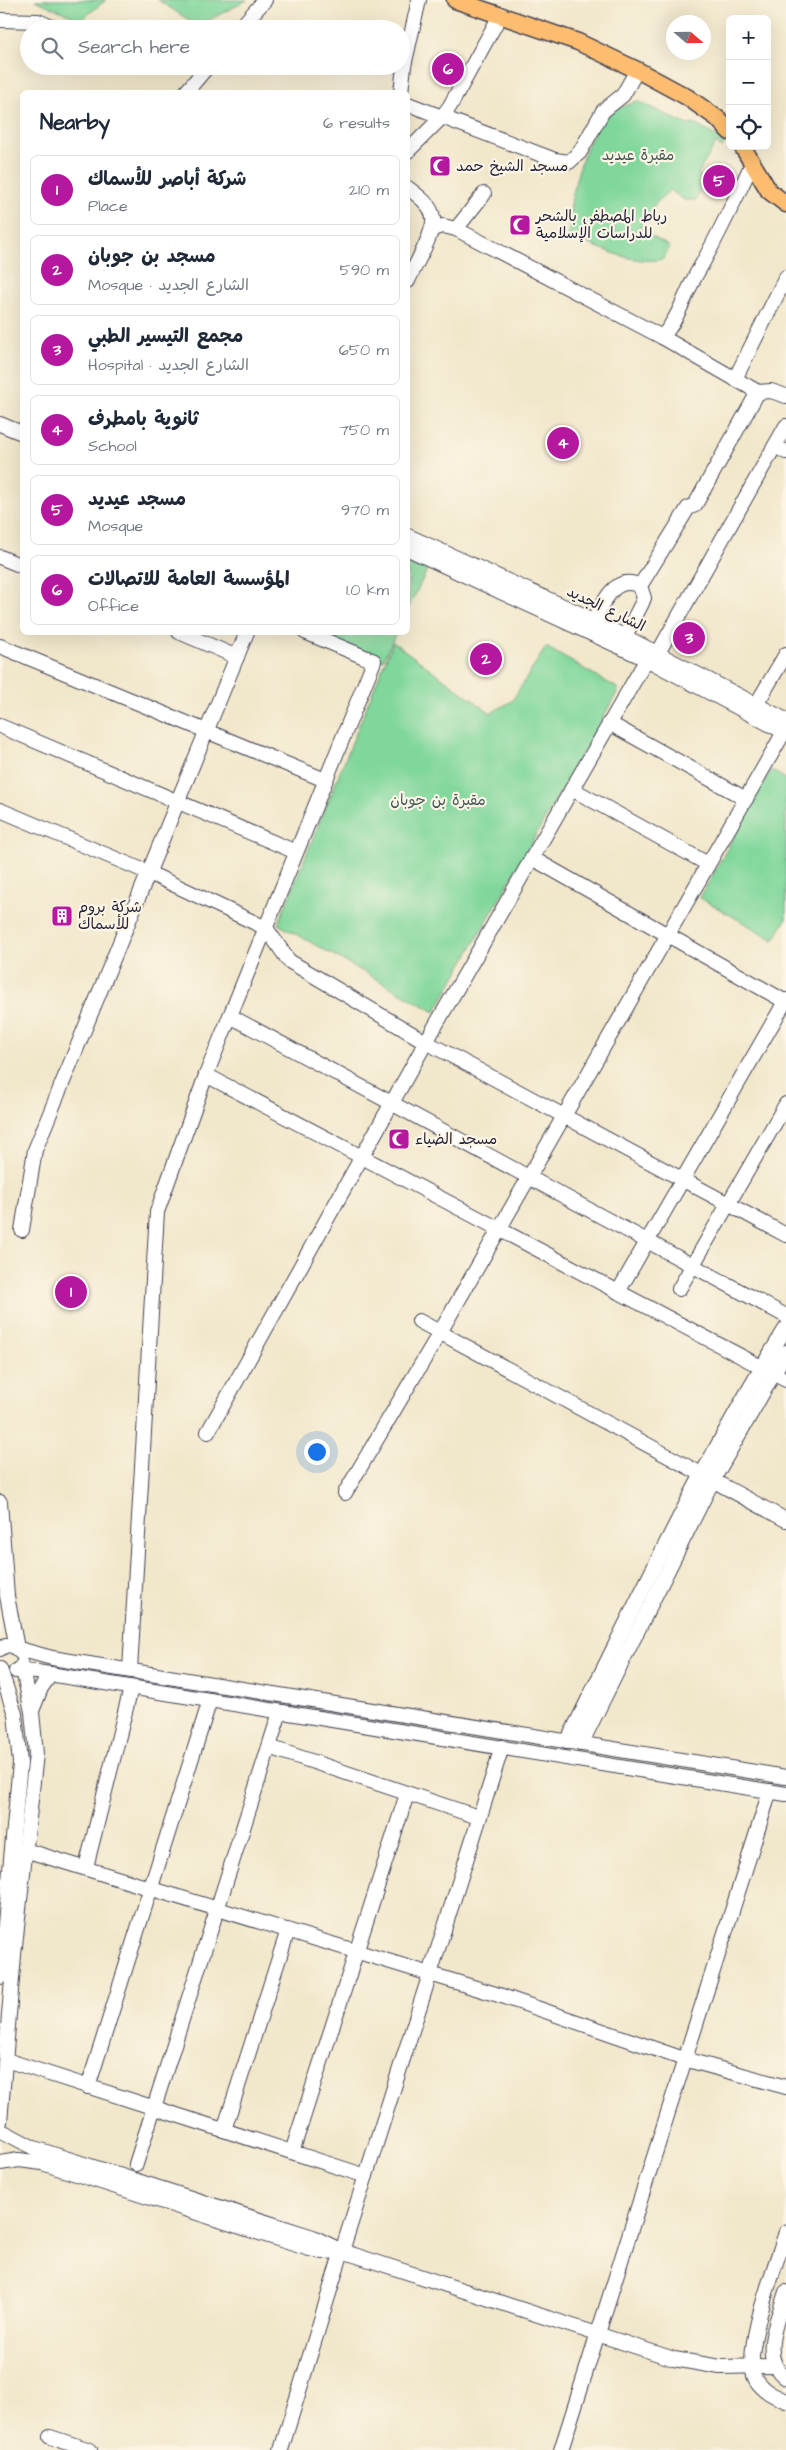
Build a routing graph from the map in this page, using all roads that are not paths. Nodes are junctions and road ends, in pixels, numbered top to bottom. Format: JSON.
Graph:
{"nodes":[{"id":1,"x":265,"y":0,"type":"edge"},
{"id":2,"x":419,"y":0,"type":"edge"},
{"id":3,"x":429,"y":0,"type":"edge"},
{"id":4,"x":455,"y":0,"type":"edge"},
{"id":5,"x":474,"y":0,"type":"edge"},
{"id":6,"x":504,"y":17,"type":"junction"},
{"id":7,"x":0,"y":20,"type":"edge"},
{"id":8,"x":247,"y":20,"type":"edge"},
{"id":9,"x":20,"y":21,"type":"edge"},
{"id":10,"x":410,"y":46,"type":"edge"},
{"id":11,"x":410,"y":61,"type":"edge"},
{"id":12,"x":637,"y":70,"type":"junction"},
{"id":13,"x":200,"y":75,"type":"edge"},
{"id":14,"x":188,"y":90,"type":"edge"},
{"id":15,"x":410,"y":105,"type":"edge"},
{"id":16,"x":441,"y":118,"type":"junction"},
{"id":17,"x":726,"y":128,"type":"edge"},
{"id":18,"x":410,"y":149,"type":"edge"},
{"id":19,"x":745,"y":150,"type":"edge"},
{"id":20,"x":753,"y":162,"type":"junction"},
{"id":21,"x":410,"y":190,"type":"edge"},
{"id":22,"x":484,"y":194,"type":"dead end"},
{"id":23,"x":786,"y":204,"type":"edge"},
{"id":24,"x":432,"y":228,"type":"junction"},
{"id":25,"x":456,"y":229,"type":"junction"},
{"id":26,"x":410,"y":276,"type":"edge"},
{"id":27,"x":786,"y":277,"type":"edge"},
{"id":28,"x":662,"y":337,"type":"junction"},
{"id":29,"x":736,"y":379,"type":"junction"},
{"id":30,"x":758,"y":392,"type":"junction"},
{"id":31,"x":786,"y":396,"type":"edge"},
{"id":32,"x":0,"y":424,"type":"edge"},
{"id":33,"x":786,"y":426,"type":"edge"},
{"id":34,"x":20,"y":432,"type":"edge"},
{"id":35,"x":780,"y":449,"type":"edge"},
{"id":36,"x":410,"y":537,"type":"edge"},
{"id":37,"x":410,"y":551,"type":"edge"},
{"id":38,"x":0,"y":556,"type":"edge"},
{"id":39,"x":20,"y":565,"type":"edge"},
{"id":40,"x":640,"y":586,"type":"junction"},
{"id":41,"x":593,"y":621,"type":"junction"},
{"id":42,"x":186,"y":635,"type":"edge"},
{"id":43,"x":246,"y":635,"type":"edge"},
{"id":44,"x":312,"y":635,"type":"edge"},
{"id":45,"x":625,"y":636,"type":"junction"},
{"id":46,"x":0,"y":646,"type":"edge"},
{"id":47,"x":652,"y":654,"type":"junction"},
{"id":48,"x":786,"y":654,"type":"edge"},
{"id":49,"x":237,"y":657,"type":"junction"},
{"id":50,"x":756,"y":705,"type":"junction"},
{"id":51,"x":609,"y":724,"type":"junction"},
{"id":52,"x":0,"y":726,"type":"edge"},
{"id":53,"x":785,"y":728,"type":"edge"},
{"id":54,"x":206,"y":731,"type":"junction"},
{"id":55,"x":326,"y":780,"type":"junction"},
{"id":56,"x":572,"y":789,"type":"junction"},
{"id":57,"x":746,"y":799,"type":"junction"},
{"id":58,"x":176,"y":802,"type":"junction"},
{"id":59,"x":0,"y":810,"type":"edge"},
{"id":60,"x":296,"y":852,"type":"junction"},
{"id":61,"x":532,"y":858,"type":"junction"},
{"id":62,"x":708,"y":864,"type":"junction"},
{"id":63,"x":147,"y":872,"type":"junction"},
{"id":64,"x":266,"y":928,"type":"junction"},
{"id":65,"x":668,"y":935,"type":"junction"},
{"id":66,"x":786,"y":1001,"type":"edge"},
{"id":67,"x":230,"y":1016,"type":"junction"},
{"id":68,"x":426,"y":1042,"type":"junction"},
{"id":69,"x":206,"y":1075,"type":"junction"},
{"id":70,"x":392,"y":1103,"type":"junction"},
{"id":71,"x":786,"y":1104,"type":"edge"},
{"id":72,"x":565,"y":1116,"type":"junction"},
{"id":73,"x":361,"y":1157,"type":"junction"},
{"id":74,"x":530,"y":1177,"type":"junction"},
{"id":75,"x":682,"y":1180,"type":"junction"},
{"id":76,"x":728,"y":1204,"type":"junction"},
{"id":77,"x":22,"y":1230,"type":"dead end"},
{"id":78,"x":499,"y":1230,"type":"junction"},
{"id":79,"x":786,"y":1235,"type":"edge"},
{"id":80,"x":648,"y":1240,"type":"junction"},
{"id":81,"x":694,"y":1264,"type":"junction"},
{"id":82,"x":679,"y":1289,"type":"dead end"},
{"id":83,"x":618,"y":1292,"type":"junction"},
{"id":84,"x":786,"y":1316,"type":"edge"},
{"id":85,"x":419,"y":1321,"type":"dead end"},
{"id":86,"x":786,"y":1328,"type":"edge"},
{"id":87,"x":440,"y":1333,"type":"junction"},
{"id":88,"x":786,"y":1352,"type":"edge"},
{"id":89,"x":767,"y":1370,"type":"junction"},
{"id":90,"x":786,"y":1380,"type":"edge"},
{"id":91,"x":208,"y":1432,"type":"dead end"},
{"id":92,"x":708,"y":1477,"type":"junction"},
{"id":93,"x":345,"y":1493,"type":"dead end"},
{"id":94,"x":0,"y":1502,"type":"edge"},
{"id":95,"x":786,"y":1520,"type":"edge"},
{"id":96,"x":18,"y":1648,"type":"junction"},
{"id":97,"x":0,"y":1649,"type":"edge"},
{"id":98,"x":0,"y":1669,"type":"edge"},
{"id":99,"x":20,"y":1669,"type":"junction"},
{"id":100,"x":130,"y":1670,"type":"junction"},
{"id":101,"x":52,"y":1674,"type":"junction"},
{"id":102,"x":131,"y":1688,"type":"junction"},
{"id":103,"x":210,"y":1700,"type":"junction"},
{"id":104,"x":32,"y":1712,"type":"junction"},
{"id":105,"x":280,"y":1712,"type":"junction"},
{"id":106,"x":574,"y":1743,"type":"junction"},
{"id":107,"x":270,"y":1747,"type":"junction"},
{"id":108,"x":502,"y":1747,"type":"junction"},
{"id":109,"x":741,"y":1770,"type":"junction"},
{"id":110,"x":786,"y":1777,"type":"edge"},
{"id":111,"x":738,"y":1786,"type":"junction"},
{"id":112,"x":770,"y":1791,"type":"junction"},
{"id":113,"x":408,"y":1794,"type":"junction"},
{"id":114,"x":786,"y":1794,"type":"edge"},
{"id":115,"x":478,"y":1818,"type":"junction"},
{"id":116,"x":26,"y":1850,"type":"junction"},
{"id":117,"x":86,"y":1867,"type":"junction"},
{"id":118,"x":151,"y":1888,"type":"junction"},
{"id":119,"x":219,"y":1909,"type":"junction"},
{"id":120,"x":288,"y":1930,"type":"junction"},
{"id":121,"x":356,"y":1952,"type":"junction"},
{"id":122,"x":8,"y":1955,"type":"junction"},
{"id":123,"x":429,"y":1974,"type":"junction"},
{"id":124,"x":0,"y":1977,"type":"edge"},
{"id":125,"x":684,"y":2059,"type":"junction"},
{"id":126,"x":6,"y":2060,"type":"junction"},
{"id":127,"x":88,"y":2087,"type":"junction"},
{"id":128,"x":786,"y":2087,"type":"edge"},
{"id":129,"x":153,"y":2108,"type":"junction"},
{"id":130,"x":0,"y":2122,"type":"edge"},
{"id":131,"x":0,"y":2130,"type":"edge"},
{"id":132,"x":224,"y":2130,"type":"junction"},
{"id":133,"x":292,"y":2152,"type":"junction"},
{"id":134,"x":0,"y":2163,"type":"edge"},
{"id":135,"x":136,"y":2164,"type":"dead end"},
{"id":136,"x":366,"y":2176,"type":"junction"},
{"id":137,"x":786,"y":2232,"type":"edge"},
{"id":138,"x":342,"y":2251,"type":"junction"},
{"id":139,"x":786,"y":2292,"type":"edge"},
{"id":140,"x":596,"y":2334,"type":"junction"},
{"id":141,"x":775,"y":2366,"type":"junction"},
{"id":142,"x":751,"y":2367,"type":"junction"},
{"id":143,"x":786,"y":2378,"type":"edge"},
{"id":144,"x":786,"y":2402,"type":"edge"},
{"id":145,"x":50,"y":2437,"type":"dead end"},
{"id":146,"x":90,"y":2450,"type":"edge"},
{"id":147,"x":281,"y":2450,"type":"edge"},
{"id":148,"x":561,"y":2450,"type":"edge"}],
"edges":[{"from":1,"to":8,"type":"street"},
{"from":2,"to":10,"type":"street"},
{"from":3,"to":11,"type":"street"},
{"from":4,"to":6,"type":"main road"},
{"from":5,"to":6,"type":"main road"},
{"from":6,"to":12,"type":"main road"},
{"from":6,"to":16,"type":"street"},
{"from":7,"to":9,"type":"street"},
{"from":12,"to":16,"type":"street"},
{"from":12,"to":17,"type":"main road"},
{"from":13,"to":14,"type":"street"},
{"from":15,"to":16,"type":"street"},
{"from":16,"to":18,"type":"street"},
{"from":19,"to":20,"type":"main road"},
{"from":20,"to":23,"type":"main road"},
{"from":20,"to":28,"type":"street"},
{"from":21,"to":24,"type":"street"},
{"from":22,"to":25,"type":"street"},
{"from":24,"to":25,"type":"street"},
{"from":24,"to":26,"type":"street"},
{"from":25,"to":28,"type":"street"},
{"from":27,"to":29,"type":"street"},
{"from":28,"to":29,"type":"street"},
{"from":29,"to":30,"type":"street"},
{"from":30,"to":31,"type":"street"},
{"from":30,"to":40,"type":"street"},
{"from":32,"to":34,"type":"street"},
{"from":33,"to":35,"type":"street"},
{"from":35,"to":47,"type":"street"},
{"from":36,"to":41,"type":"street","name":"الشارع الجديد"},
{"from":37,"to":47,"type":"street","name":"الشارع الجديد"},
{"from":38,"to":39,"type":"street"},
{"from":40,"to":41,"type":"street"},
{"from":40,"to":45,"type":"street"},
{"from":41,"to":45,"type":"street","name":"الشارع الجديد"},
{"from":42,"to":49,"type":"street"},
{"from":43,"to":49,"type":"street"},
{"from":44,"to":55,"type":"street"},
{"from":45,"to":47,"type":"street","name":"الشارع الجديد"},
{"from":46,"to":54,"type":"street"},
{"from":47,"to":50,"type":"street","name":"الشارع الجديد"},
{"from":47,"to":51,"type":"street"},
{"from":47,"to":53,"type":"street","name":"الشارع الجديد"},
{"from":48,"to":50,"type":"street"},
{"from":49,"to":54,"type":"street"},
{"from":50,"to":53,"type":"street","name":"الشارع الجديد"},
{"from":51,"to":56,"type":"street"},
{"from":51,"to":57,"type":"street"},
{"from":52,"to":58,"type":"street"},
{"from":53,"to":57,"type":"street"},
{"from":54,"to":55,"type":"street"},
{"from":54,"to":58,"type":"street"},
{"from":55,"to":60,"type":"street"},
{"from":56,"to":61,"type":"street"},
{"from":56,"to":62,"type":"street"},
{"from":57,"to":62,"type":"street"},
{"from":58,"to":60,"type":"street"},
{"from":58,"to":63,"type":"street"},
{"from":59,"to":63,"type":"street"},
{"from":60,"to":64,"type":"street"},
{"from":61,"to":65,"type":"street"},
{"from":61,"to":68,"type":"street"},
{"from":62,"to":65,"type":"street"},
{"from":63,"to":64,"type":"street"},
{"from":63,"to":77,"type":"street"},
{"from":64,"to":67,"type":"street"},
{"from":64,"to":68,"type":"street"},
{"from":65,"to":66,"type":"street"},
{"from":65,"to":72,"type":"street"},
{"from":66,"to":75,"type":"street"},
{"from":67,"to":69,"type":"street"},
{"from":67,"to":70,"type":"street"},
{"from":68,"to":70,"type":"street"},
{"from":68,"to":72,"type":"street"},
{"from":69,"to":73,"type":"street"},
{"from":69,"to":100,"type":"street"},
{"from":70,"to":73,"type":"street"},
{"from":70,"to":74,"type":"street"},
{"from":71,"to":76,"type":"street"},
{"from":72,"to":74,"type":"street"},
{"from":72,"to":75,"type":"street"},
{"from":73,"to":78,"type":"street"},
{"from":73,"to":91,"type":"street"},
{"from":74,"to":78,"type":"street"},
{"from":74,"to":80,"type":"street"},
{"from":75,"to":76,"type":"street"},
{"from":75,"to":80,"type":"street"},
{"from":76,"to":79,"type":"street"},
{"from":76,"to":81,"type":"street"},
{"from":78,"to":83,"type":"street"},
{"from":78,"to":87,"type":"street"},
{"from":80,"to":81,"type":"street"},
{"from":80,"to":83,"type":"street"},
{"from":81,"to":82,"type":"street"},
{"from":81,"to":84,"type":"street"},
{"from":83,"to":89,"type":"street"},
{"from":85,"to":87,"type":"street"},
{"from":86,"to":89,"type":"street"},
{"from":87,"to":92,"type":"street"},
{"from":87,"to":93,"type":"street"},
{"from":88,"to":89,"type":"street"},
{"from":89,"to":90,"type":"street"},
{"from":89,"to":92,"type":"street"},
{"from":92,"to":95,"type":"street"},
{"from":92,"to":106,"type":"street"},
{"from":94,"to":96,"type":"street"},
{"from":96,"to":97,"type":"street"},
{"from":96,"to":99,"type":"street"},
{"from":96,"to":100,"type":"street"},
{"from":98,"to":99,"type":"street"},
{"from":98,"to":122,"type":"street"},
{"from":99,"to":101,"type":"street"},
{"from":99,"to":104,"type":"street"},
{"from":100,"to":106,"type":"street"},
{"from":101,"to":102,"type":"street"},
{"from":101,"to":104,"type":"street"},
{"from":102,"to":103,"type":"street"},
{"from":102,"to":117,"type":"street"},
{"from":103,"to":105,"type":"street"},
{"from":103,"to":118,"type":"street"},
{"from":104,"to":116,"type":"street"},
{"from":105,"to":107,"type":"street"},
{"from":105,"to":108,"type":"street"},
{"from":106,"to":109,"type":"street"},
{"from":107,"to":113,"type":"street"},
{"from":107,"to":119,"type":"street"},
{"from":108,"to":111,"type":"street"},
{"from":108,"to":115,"type":"street"},
{"from":109,"to":110,"type":"street"},
{"from":109,"to":111,"type":"street"},
{"from":111,"to":112,"type":"street"},
{"from":112,"to":114,"type":"street"},
{"from":112,"to":125,"type":"street"},
{"from":113,"to":115,"type":"street"},
{"from":113,"to":121,"type":"street"},
{"from":115,"to":123,"type":"street"},
{"from":116,"to":117,"type":"street"},
{"from":116,"to":122,"type":"street"},
{"from":117,"to":118,"type":"street"},
{"from":118,"to":119,"type":"street"},
{"from":118,"to":127,"type":"street"},
{"from":119,"to":120,"type":"street"},
{"from":119,"to":129,"type":"street"},
{"from":120,"to":121,"type":"street"},
{"from":120,"to":132,"type":"street"},
{"from":121,"to":123,"type":"street"},
{"from":121,"to":133,"type":"street"},
{"from":122,"to":124,"type":"street"},
{"from":122,"to":126,"type":"street"},
{"from":123,"to":125,"type":"street"},
{"from":123,"to":136,"type":"street"},
{"from":125,"to":128,"type":"street"},
{"from":125,"to":140,"type":"street"},
{"from":126,"to":127,"type":"street"},
{"from":126,"to":130,"type":"street"},
{"from":127,"to":129,"type":"street"},
{"from":129,"to":132,"type":"street"},
{"from":129,"to":135,"type":"street"},
{"from":131,"to":138,"type":"street"},
{"from":132,"to":133,"type":"street"},
{"from":133,"to":136,"type":"street"},
{"from":134,"to":138,"type":"street"},
{"from":136,"to":138,"type":"street"},
{"from":137,"to":142,"type":"street"},
{"from":138,"to":140,"type":"street"},
{"from":138,"to":147,"type":"street"},
{"from":139,"to":141,"type":"street"},
{"from":140,"to":142,"type":"street"},
{"from":140,"to":148,"type":"street"},
{"from":141,"to":142,"type":"street"},
{"from":141,"to":143,"type":"street"},
{"from":142,"to":144,"type":"street"},
{"from":145,"to":146,"type":"street"}]}
